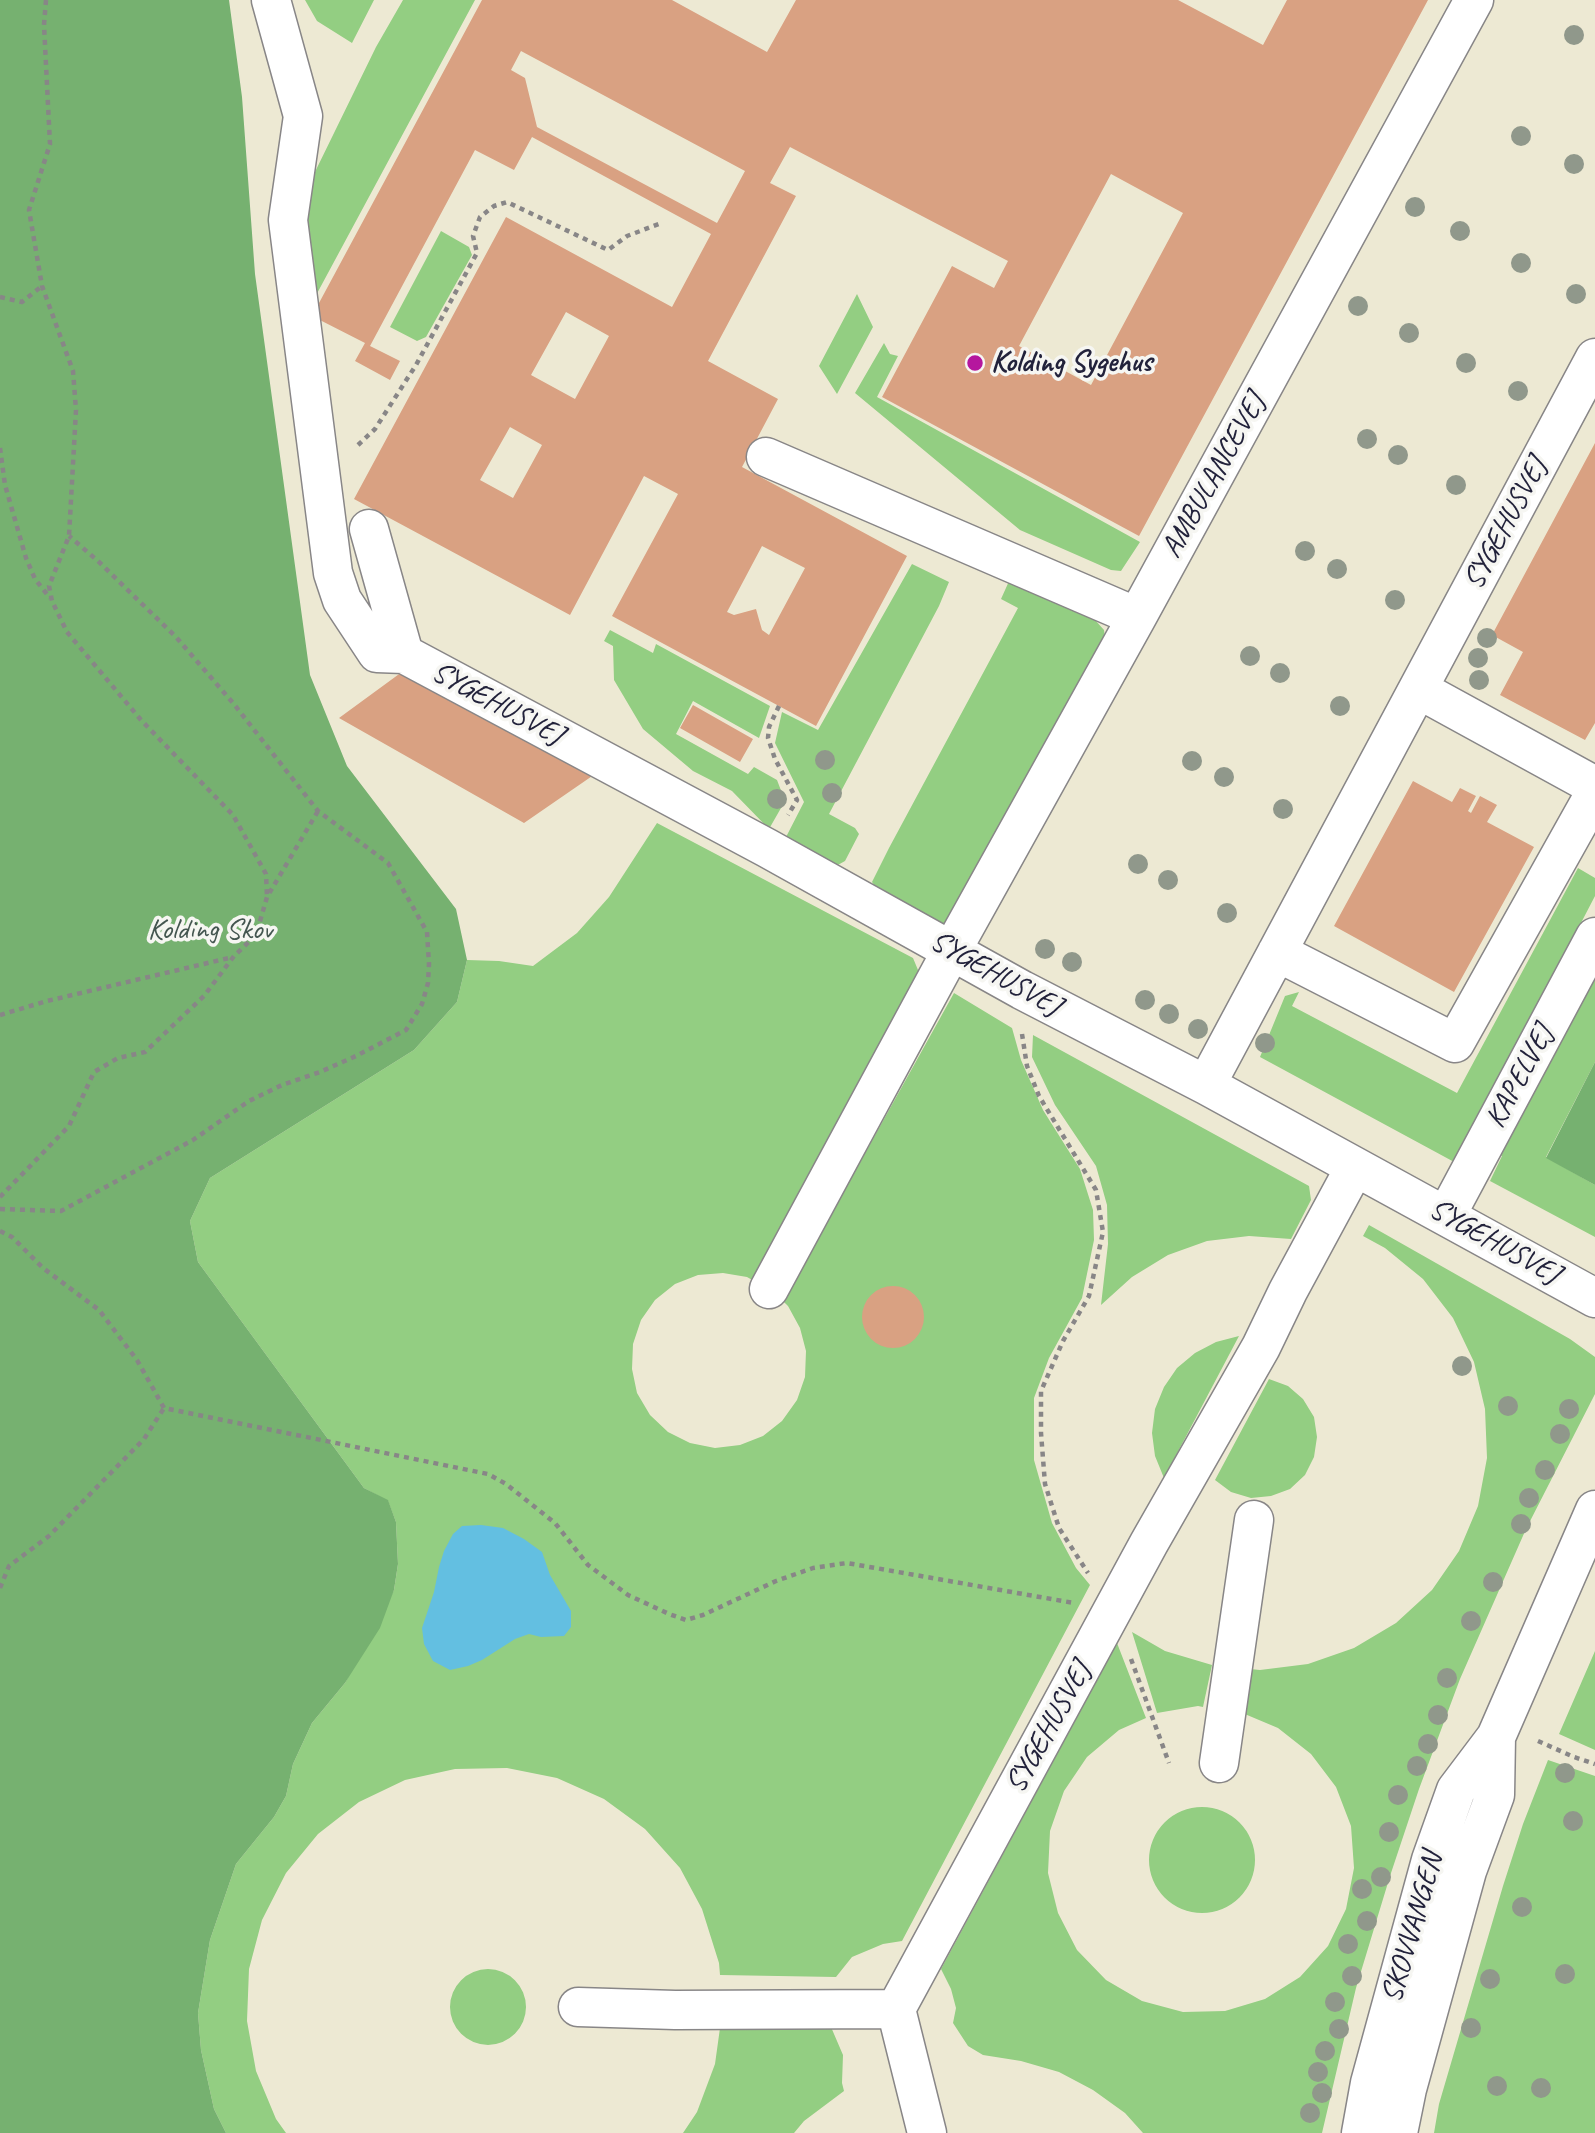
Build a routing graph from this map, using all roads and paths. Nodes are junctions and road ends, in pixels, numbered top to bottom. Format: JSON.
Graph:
{"nodes":[{"id":1,"x":46,"y":0,"type":"edge"},
{"id":2,"x":271,"y":0,"type":"edge"},
{"id":3,"x":1474,"y":0,"type":"edge"},
{"id":4,"x":659,"y":224,"type":"dead end"},
{"id":5,"x":42,"y":286,"type":"junction"},
{"id":6,"x":0,"y":297,"type":"edge"},
{"id":7,"x":1595,"y":358,"type":"edge"},
{"id":8,"x":0,"y":448,"type":"edge"},
{"id":9,"x":766,"y":457,"type":"dead end"},
{"id":10,"x":320,"y":478,"type":"junction"},
{"id":11,"x":369,"y":529,"type":"dead end"},
{"id":12,"x":69,"y":536,"type":"junction"},
{"id":13,"x":52,"y":601,"type":"junction"},
{"id":14,"x":1137,"y":617,"type":"junction"},
{"id":15,"x":404,"y":654,"type":"junction"},
{"id":16,"x":1418,"y":689,"type":"junction"},
{"id":17,"x":779,"y":706,"type":"dead end"},
{"id":18,"x":1595,"y":786,"type":"edge"},
{"id":19,"x":1595,"y":793,"type":"edge"},
{"id":20,"x":797,"y":800,"type":"dead end"},
{"id":21,"x":318,"y":811,"type":"junction"},
{"id":22,"x":267,"y":897,"type":"junction"},
{"id":23,"x":1595,"y":937,"type":"edge"},
{"id":24,"x":952,"y":950,"type":"junction"},
{"id":25,"x":1277,"y":952,"type":"junction"},
{"id":26,"x":234,"y":956,"type":"junction"},
{"id":27,"x":1022,"y":990,"type":"junction"},
{"id":28,"x":0,"y":1015,"type":"edge"},
{"id":29,"x":1206,"y":1085,"type":"junction"},
{"id":30,"x":1355,"y":1167,"type":"junction"},
{"id":31,"x":0,"y":1197,"type":"edge"},
{"id":32,"x":0,"y":1209,"type":"edge"},
{"id":33,"x":1446,"y":1216,"type":"junction"},
{"id":34,"x":0,"y":1231,"type":"edge"},
{"id":35,"x":769,"y":1289,"type":"dead end"},
{"id":36,"x":1595,"y":1298,"type":"edge"},
{"id":37,"x":163,"y":1408,"type":"junction"},
{"id":38,"x":1595,"y":1510,"type":"edge"},
{"id":39,"x":1254,"y":1520,"type":"dead end"},
{"id":40,"x":0,"y":1588,"type":"edge"},
{"id":41,"x":1113,"y":1611,"type":"junction"},
{"id":42,"x":1499,"y":1731,"type":"junction"},
{"id":43,"x":1169,"y":1763,"type":"dead end"},
{"id":44,"x":1219,"y":1763,"type":"dead end"},
{"id":45,"x":1595,"y":1764,"type":"edge"},
{"id":46,"x":578,"y":2007,"type":"dead end"},
{"id":47,"x":896,"y":2009,"type":"junction"},
{"id":48,"x":927,"y":2133,"type":"edge"},
{"id":49,"x":1361,"y":2133,"type":"edge"},
{"id":50,"x":1398,"y":2133,"type":"edge"}],
"edges":[{"from":1,"to":5,"type":"path"},
{"from":2,"to":10,"type":"street","name":"SYGEHUSVEJ"},
{"from":3,"to":14,"type":"street","name":"AMBULANCEVEJ"},
{"from":4,"to":10,"type":"path"},
{"from":5,"to":6,"type":"path"},
{"from":5,"to":12,"type":"path"},
{"from":7,"to":16,"type":"street","name":"SYGEHUSVEJ"},
{"from":8,"to":13,"type":"path"},
{"from":9,"to":14,"type":"street"},
{"from":10,"to":15,"type":"street","name":"SYGEHUSVEJ"},
{"from":11,"to":15,"type":"street"},
{"from":12,"to":13,"type":"path"},
{"from":12,"to":21,"type":"path"},
{"from":13,"to":22,"type":"path"},
{"from":14,"to":24,"type":"street","name":"AMBULANCEVEJ"},
{"from":15,"to":24,"type":"street","name":"SYGEHUSVEJ"},
{"from":16,"to":18,"type":"street"},
{"from":16,"to":25,"type":"street","name":"SYGEHUSVEJ"},
{"from":17,"to":20,"type":"path"},
{"from":19,"to":25,"type":"street"},
{"from":21,"to":22,"type":"path"},
{"from":21,"to":32,"type":"path"},
{"from":22,"to":26,"type":"path"},
{"from":23,"to":33,"type":"street","name":"KAPELVEJ"},
{"from":24,"to":27,"type":"street","name":"SYGEHUSVEJ"},
{"from":24,"to":35,"type":"street","name":"AMBULANCEVEJ"},
{"from":25,"to":29,"type":"street","name":"SYGEHUSVEJ"},
{"from":26,"to":28,"type":"path"},
{"from":26,"to":31,"type":"path"},
{"from":27,"to":29,"type":"street","name":"SYGEHUSVEJ"},
{"from":27,"to":41,"type":"path"},
{"from":29,"to":30,"type":"street","name":"SYGEHUSVEJ"},
{"from":30,"to":33,"type":"street","name":"SYGEHUSVEJ"},
{"from":30,"to":41,"type":"street","name":"SYGEHUSVEJ"},
{"from":33,"to":36,"type":"street","name":"SYGEHUSVEJ"},
{"from":34,"to":37,"type":"path"},
{"from":37,"to":40,"type":"path"},
{"from":37,"to":41,"type":"path"},
{"from":38,"to":42,"type":"street","name":"SKOVVANGEN"},
{"from":39,"to":44,"type":"street"},
{"from":41,"to":43,"type":"path"},
{"from":41,"to":47,"type":"street","name":"SYGEHUSVEJ"},
{"from":42,"to":45,"type":"path"},
{"from":42,"to":49,"type":"street","name":"SKOVVANGEN"},
{"from":42,"to":50,"type":"street","name":"SKOVVANGEN"},
{"from":46,"to":47,"type":"street"},
{"from":47,"to":48,"type":"street"}]}
